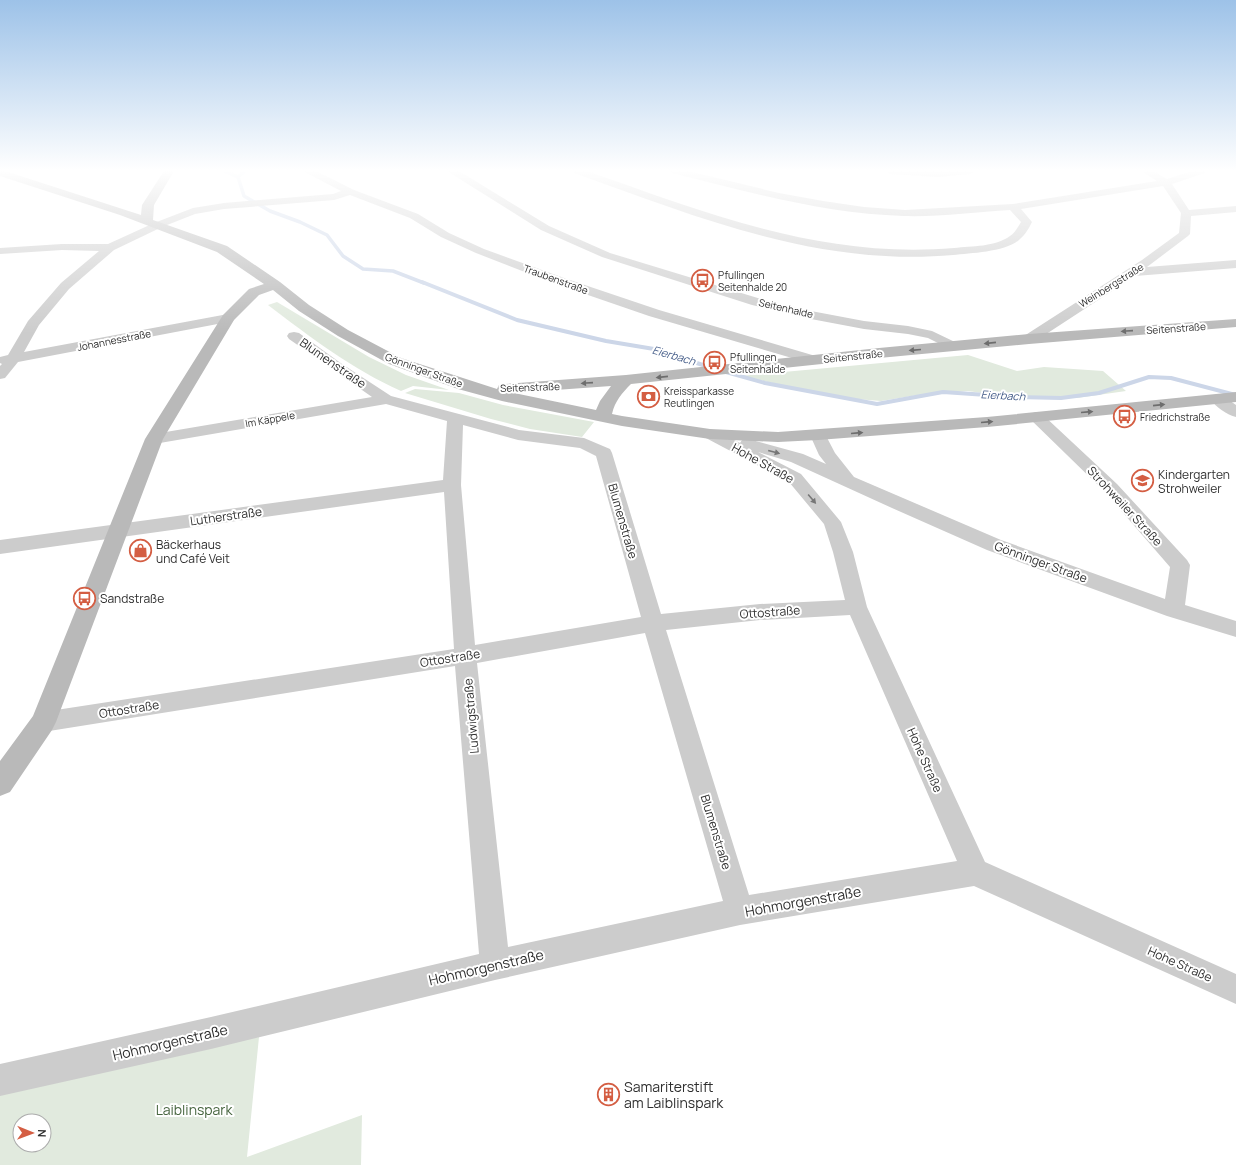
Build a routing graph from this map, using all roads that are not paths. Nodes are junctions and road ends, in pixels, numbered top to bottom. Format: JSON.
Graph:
{"nodes":[{"id":1,"x":148,"y":225,"type":"edge"},
{"id":2,"x":158,"y":225,"type":"edge"},
{"id":3,"x":430,"y":225,"type":"edge"},
{"id":4,"x":541,"y":225,"type":"edge"},
{"id":5,"x":736,"y":225,"type":"edge"},
{"id":6,"x":1025,"y":225,"type":"edge"},
{"id":7,"x":1185,"y":225,"type":"edge"},
{"id":8,"x":110,"y":248,"type":"junction"},
{"id":9,"x":0,"y":251,"type":"edge"},
{"id":10,"x":1236,"y":264,"type":"edge"},
{"id":11,"x":1134,"y":272,"type":"junction"},
{"id":12,"x":275,"y":285,"type":"junction"},
{"id":13,"x":228,"y":318,"type":"junction"},
{"id":14,"x":1236,"y":323,"type":"edge"},
{"id":15,"x":294,"y":336,"type":"dead end"},
{"id":16,"x":1029,"y":339,"type":"junction"},
{"id":17,"x":952,"y":346,"type":"junction"},
{"id":18,"x":6,"y":360,"type":"edge"},
{"id":19,"x":814,"y":360,"type":"junction"},
{"id":20,"x":0,"y":375,"type":"edge"},
{"id":21,"x":626,"y":380,"type":"junction"},
{"id":22,"x":470,"y":387,"type":"junction"},
{"id":23,"x":1236,"y":397,"type":"edge"},
{"id":24,"x":386,"y":399,"type":"junction"},
{"id":25,"x":1218,"y":399,"type":"junction"},
{"id":26,"x":1236,"y":412,"type":"edge"},
{"id":27,"x":603,"y":417,"type":"junction"},
{"id":28,"x":1036,"y":417,"type":"junction"},
{"id":29,"x":455,"y":418,"type":"junction"},
{"id":30,"x":710,"y":434,"type":"junction"},
{"id":31,"x":818,"y":435,"type":"junction"},
{"id":32,"x":154,"y":438,"type":"junction"},
{"id":33,"x":850,"y":482,"type":"junction"},
{"id":34,"x":452,"y":485,"type":"junction"},
{"id":35,"x":117,"y":532,"type":"junction"},
{"id":36,"x":0,"y":547,"type":"edge"},
{"id":37,"x":858,"y":608,"type":"junction"},
{"id":38,"x":1174,"y":610,"type":"junction"},
{"id":39,"x":653,"y":623,"type":"junction"},
{"id":40,"x":1236,"y":629,"type":"edge"},
{"id":41,"x":465,"y":656,"type":"junction"},
{"id":42,"x":43,"y":722,"type":"junction"},
{"id":43,"x":0,"y":783,"type":"edge"},
{"id":44,"x":975,"y":872,"type":"junction"},
{"id":45,"x":740,"y":912,"type":"junction"},
{"id":46,"x":495,"y":964,"type":"junction"},
{"id":47,"x":1236,"y":989,"type":"edge"},
{"id":48,"x":0,"y":1080,"type":"edge"}],
"edges":[{"from":1,"to":8,"type":"street"},
{"from":2,"to":12,"type":"main road","name":"Gönninger Straße"},
{"from":3,"to":19,"type":"street","name":"Traubenstraße"},
{"from":4,"to":17,"type":"street","name":"Seitenhalde"},
{"from":5,"to":6,"type":"street"},
{"from":7,"to":11,"type":"street","name":"Weinbergstraße"},
{"from":8,"to":9,"type":"street"},
{"from":8,"to":18,"type":"street"},
{"from":10,"to":11,"type":"street"},
{"from":11,"to":16,"type":"street","name":"Weinbergstraße"},
{"from":12,"to":13,"type":"main road"},
{"from":12,"to":22,"type":"main road","name":"Gönninger Straße"},
{"from":13,"to":18,"type":"street","name":"Johannesstraße"},
{"from":13,"to":32,"type":"main road"},
{"from":14,"to":16,"type":"main road","name":"Seitenstraße","one_way":true},
{"from":15,"to":24,"type":"street","name":"Blumenstraße"},
{"from":16,"to":17,"type":"main road","name":"Seitenstraße","one_way":true},
{"from":17,"to":19,"type":"main road","name":"Seitenstraße","one_way":true},
{"from":18,"to":20,"type":"street"},
{"from":19,"to":21,"type":"main road","name":"Seitenstraße","one_way":true},
{"from":21,"to":22,"type":"main road","name":"Seitenstraße","one_way":true},
{"from":21,"to":27,"type":"main road"},
{"from":22,"to":27,"type":"main road","name":"Gönninger Straße"},
{"from":23,"to":25,"type":"main road"},
{"from":24,"to":29,"type":"street","name":"Blumenstraße"},
{"from":24,"to":32,"type":"street","name":"Im Käppele"},
{"from":25,"to":26,"type":"street"},
{"from":28,"to":25,"type":"main road","one_way":true},
{"from":27,"to":30,"type":"main road","name":"Gönninger Straße"},
{"from":31,"to":28,"type":"main road","one_way":true},
{"from":28,"to":38,"type":"street","name":"Strohweiler Straße"},
{"from":29,"to":34,"type":"street","name":"Ludwigstraße"},
{"from":29,"to":39,"type":"street","name":"Blumenstraße"},
{"from":30,"to":31,"type":"main road","name":"Gönninger Straße"},
{"from":30,"to":33,"type":"street","name":"Gönninger Straße","one_way":true},
{"from":30,"to":37,"type":"street","name":"Hohe Straße","one_way":true},
{"from":31,"to":33,"type":"street","name":"Gönninger Straße"},
{"from":32,"to":35,"type":"main road"},
{"from":33,"to":38,"type":"street","name":"Gönninger Straße"},
{"from":34,"to":35,"type":"street","name":"Lutherstraße"},
{"from":34,"to":41,"type":"street","name":"Ludwigstraße"},
{"from":35,"to":36,"type":"street","name":"Lutherstraße"},
{"from":35,"to":42,"type":"main road"},
{"from":37,"to":39,"type":"street","name":"Ottostraße"},
{"from":37,"to":44,"type":"street","name":"Hohe Straße"},
{"from":38,"to":40,"type":"street","name":"Gönninger Straße"},
{"from":39,"to":41,"type":"street","name":"Ottostraße"},
{"from":39,"to":45,"type":"street","name":"Blumenstraße"},
{"from":41,"to":42,"type":"street","name":"Ottostraße"},
{"from":41,"to":46,"type":"street","name":"Ludwigstraße"},
{"from":42,"to":43,"type":"main road"},
{"from":44,"to":45,"type":"street","name":"Hohmorgenstraße"},
{"from":44,"to":47,"type":"street","name":"Hohe Straße"},
{"from":45,"to":46,"type":"street","name":"Hohmorgenstraße"},
{"from":46,"to":48,"type":"street","name":"Hohmorgenstraße"}]}
